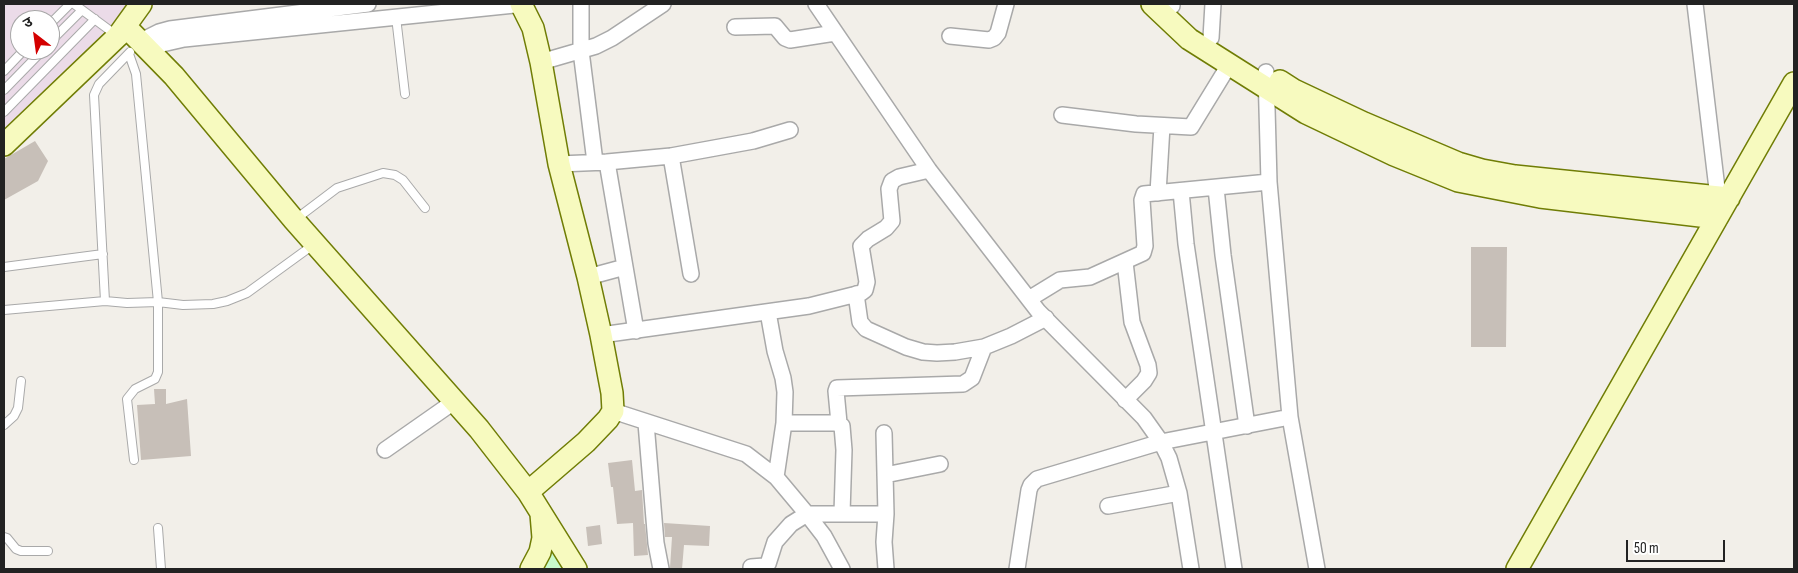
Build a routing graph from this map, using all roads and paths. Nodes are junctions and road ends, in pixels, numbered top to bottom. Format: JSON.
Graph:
{"nodes":[{"id":1,"x":72,"y":4,"type":"edge"},
{"id":2,"x":141,"y":4,"type":"edge"},
{"id":3,"x":368,"y":4,"type":"edge"},
{"id":4,"x":522,"y":4,"type":"edge"},
{"id":5,"x":540,"y":4,"type":"edge"},
{"id":6,"x":581,"y":4,"type":"edge"},
{"id":7,"x":663,"y":4,"type":"edge"},
{"id":8,"x":816,"y":4,"type":"edge"},
{"id":9,"x":1006,"y":4,"type":"edge"},
{"id":10,"x":1166,"y":4,"type":"edge"},
{"id":11,"x":1213,"y":4,"type":"edge"},
{"id":12,"x":1695,"y":4,"type":"edge"},
{"id":13,"x":82,"y":10,"type":"junction"},
{"id":14,"x":60,"y":15,"type":"edge"},
{"id":15,"x":396,"y":17,"type":"junction"},
{"id":16,"x":94,"y":19,"type":"junction"},
{"id":17,"x":735,"y":27,"type":"dead end"},
{"id":18,"x":533,"y":28,"type":"junction"},
{"id":19,"x":60,"y":32,"type":"edge"},
{"id":20,"x":835,"y":33,"type":"junction"},
{"id":21,"x":950,"y":36,"type":"dead end"},
{"id":22,"x":1211,"y":38,"type":"junction"},
{"id":23,"x":133,"y":42,"type":"junction"},
{"id":24,"x":581,"y":51,"type":"junction"},
{"id":25,"x":14,"y":60,"type":"edge"},
{"id":26,"x":32,"y":60,"type":"edge"},
{"id":27,"x":541,"y":62,"type":"junction"},
{"id":28,"x":1230,"y":65,"type":"junction"},
{"id":29,"x":4,"y":71,"type":"edge"},
{"id":30,"x":1266,"y":80,"type":"junction"},
{"id":31,"x":1794,"y":83,"type":"edge"},
{"id":32,"x":4,"y":90,"type":"edge"},
{"id":33,"x":405,"y":94,"type":"dead end"},
{"id":34,"x":4,"y":112,"type":"edge"},
{"id":35,"x":1062,"y":115,"type":"dead end"},
{"id":36,"x":1162,"y":126,"type":"junction"},
{"id":37,"x":790,"y":130,"type":"dead end"},
{"id":38,"x":4,"y":145,"type":"edge"},
{"id":39,"x":671,"y":156,"type":"junction"},
{"id":40,"x":601,"y":162,"type":"junction"},
{"id":41,"x":558,"y":164,"type":"junction"},
{"id":42,"x":929,"y":170,"type":"junction"},
{"id":43,"x":1466,"y":174,"type":"junction"},
{"id":44,"x":1269,"y":182,"type":"junction"},
{"id":45,"x":1216,"y":188,"type":"junction"},
{"id":46,"x":1181,"y":191,"type":"junction"},
{"id":47,"x":1158,"y":193,"type":"junction"},
{"id":48,"x":1723,"y":197,"type":"junction"},
{"id":49,"x":424,"y":208,"type":"dead end"},
{"id":50,"x":1717,"y":218,"type":"junction"},
{"id":51,"x":294,"y":220,"type":"junction"},
{"id":52,"x":315,"y":244,"type":"junction"},
{"id":53,"x":103,"y":254,"type":"junction"},
{"id":54,"x":1125,"y":262,"type":"junction"},
{"id":55,"x":4,"y":267,"type":"edge"},
{"id":56,"x":625,"y":267,"type":"junction"},
{"id":57,"x":692,"y":274,"type":"dead end"},
{"id":58,"x":588,"y":277,"type":"junction"},
{"id":59,"x":856,"y":294,"type":"junction"},
{"id":60,"x":1029,"y":298,"type":"junction"},
{"id":61,"x":105,"y":301,"type":"junction"},
{"id":62,"x":158,"y":302,"type":"junction"},
{"id":63,"x":4,"y":310,"type":"edge"},
{"id":64,"x":768,"y":312,"type":"junction"},
{"id":65,"x":1046,"y":318,"type":"junction"},
{"id":66,"x":636,"y":331,"type":"junction"},
{"id":67,"x":600,"y":335,"type":"junction"},
{"id":68,"x":984,"y":347,"type":"junction"},
{"id":69,"x":21,"y":381,"type":"dead end"},
{"id":70,"x":1125,"y":400,"type":"junction"},
{"id":71,"x":455,"y":401,"type":"junction"},
{"id":72,"x":613,"y":411,"type":"junction"},
{"id":73,"x":1290,"y":417,"type":"junction"},
{"id":74,"x":646,"y":423,"type":"junction"},
{"id":75,"x":784,"y":423,"type":"junction"},
{"id":76,"x":839,"y":423,"type":"junction"},
{"id":77,"x":4,"y":425,"type":"edge"},
{"id":78,"x":1247,"y":426,"type":"junction"},
{"id":79,"x":1213,"y":432,"type":"junction"},
{"id":80,"x":884,"y":433,"type":"dead end"},
{"id":81,"x":1160,"y":442,"type":"junction"},
{"id":82,"x":385,"y":450,"type":"dead end"},
{"id":83,"x":134,"y":460,"type":"dead end"},
{"id":84,"x":940,"y":464,"type":"dead end"},
{"id":85,"x":885,"y":475,"type":"junction"},
{"id":86,"x":776,"y":477,"type":"junction"},
{"id":87,"x":528,"y":492,"type":"junction"},
{"id":88,"x":1179,"y":493,"type":"junction"},
{"id":89,"x":1108,"y":506,"type":"dead end"},
{"id":90,"x":842,"y":513,"type":"junction"},
{"id":91,"x":541,"y":514,"type":"junction"},
{"id":92,"x":807,"y":514,"type":"junction"},
{"id":93,"x":886,"y":514,"type":"junction"},
{"id":94,"x":158,"y":528,"type":"dead end"},
{"id":95,"x":4,"y":537,"type":"edge"},
{"id":96,"x":48,"y":551,"type":"dead end"},
{"id":97,"x":751,"y":567,"type":"dead end"},
{"id":98,"x":659,"y":568,"type":"edge"},
{"id":99,"x":161,"y":569,"type":"edge"},
{"id":100,"x":531,"y":569,"type":"edge"},
{"id":101,"x":576,"y":569,"type":"edge"},
{"id":102,"x":842,"y":569,"type":"edge"},
{"id":103,"x":886,"y":569,"type":"edge"},
{"id":104,"x":1017,"y":569,"type":"edge"},
{"id":105,"x":1191,"y":569,"type":"edge"},
{"id":106,"x":1234,"y":569,"type":"edge"},
{"id":107,"x":1317,"y":569,"type":"edge"},
{"id":108,"x":1517,"y":569,"type":"edge"}],
"edges":[{"from":1,"to":13,"type":"lane"},
{"from":1,"to":14,"type":"lane"},
{"from":2,"to":23,"type":"street"},
{"from":3,"to":23,"type":"street"},
{"from":4,"to":15,"type":"street"},
{"from":4,"to":18,"type":"street"},
{"from":5,"to":18,"type":"street"},
{"from":6,"to":24,"type":"street"},
{"from":7,"to":24,"type":"street"},
{"from":8,"to":20,"type":"street"},
{"from":9,"to":21,"type":"street"},
{"from":10,"to":22,"type":"street"},
{"from":10,"to":28,"type":"street"},
{"from":11,"to":22,"type":"street"},
{"from":12,"to":48,"type":"street"},
{"from":13,"to":16,"type":"lane"},
{"from":13,"to":19,"type":"lane"},
{"from":15,"to":23,"type":"street"},
{"from":15,"to":33,"type":"lane"},
{"from":16,"to":23,"type":"lane"},
{"from":16,"to":34,"type":"lane"},
{"from":17,"to":20,"type":"street"},
{"from":18,"to":27,"type":"street"},
{"from":20,"to":42,"type":"street"},
{"from":22,"to":30,"type":"street"},
{"from":23,"to":38,"type":"street"},
{"from":23,"to":51,"type":"street"},
{"from":23,"to":53,"type":"lane"},
{"from":23,"to":62,"type":"lane"},
{"from":24,"to":27,"type":"street"},
{"from":24,"to":40,"type":"street"},
{"from":25,"to":29,"type":"lane"},
{"from":26,"to":32,"type":"lane"},
{"from":27,"to":41,"type":"street"},
{"from":28,"to":30,"type":"street"},
{"from":28,"to":36,"type":"street"},
{"from":30,"to":43,"type":"street"},
{"from":30,"to":44,"type":"street"},
{"from":31,"to":48,"type":"street"},
{"from":35,"to":36,"type":"street"},
{"from":36,"to":47,"type":"street"},
{"from":37,"to":39,"type":"street"},
{"from":39,"to":40,"type":"street"},
{"from":39,"to":57,"type":"street"},
{"from":40,"to":41,"type":"street"},
{"from":40,"to":56,"type":"street"},
{"from":41,"to":58,"type":"street"},
{"from":42,"to":59,"type":"street"},
{"from":42,"to":60,"type":"street"},
{"from":43,"to":48,"type":"street"},
{"from":43,"to":50,"type":"street"},
{"from":44,"to":45,"type":"street"},
{"from":44,"to":73,"type":"street"},
{"from":45,"to":46,"type":"street"},
{"from":45,"to":78,"type":"street"},
{"from":46,"to":47,"type":"street"},
{"from":46,"to":79,"type":"street"},
{"from":47,"to":54,"type":"street"},
{"from":48,"to":50,"type":"street"},
{"from":49,"to":51,"type":"lane"},
{"from":50,"to":108,"type":"street"},
{"from":51,"to":52,"type":"street"},
{"from":52,"to":62,"type":"lane"},
{"from":52,"to":71,"type":"street"},
{"from":53,"to":55,"type":"lane"},
{"from":53,"to":61,"type":"lane"},
{"from":54,"to":60,"type":"street"},
{"from":54,"to":70,"type":"street"},
{"from":56,"to":58,"type":"street"},
{"from":56,"to":66,"type":"street"},
{"from":58,"to":67,"type":"street"},
{"from":59,"to":64,"type":"street"},
{"from":59,"to":68,"type":"street"},
{"from":60,"to":65,"type":"street"},
{"from":61,"to":62,"type":"lane"},
{"from":61,"to":63,"type":"lane"},
{"from":62,"to":83,"type":"lane"},
{"from":64,"to":66,"type":"street"},
{"from":64,"to":75,"type":"street"},
{"from":65,"to":68,"type":"street"},
{"from":65,"to":70,"type":"street"},
{"from":66,"to":67,"type":"street"},
{"from":67,"to":72,"type":"street"},
{"from":68,"to":76,"type":"street"},
{"from":69,"to":77,"type":"lane"},
{"from":70,"to":81,"type":"street"},
{"from":71,"to":82,"type":"street"},
{"from":71,"to":87,"type":"street"},
{"from":72,"to":74,"type":"street"},
{"from":72,"to":87,"type":"street"},
{"from":73,"to":78,"type":"street"},
{"from":73,"to":107,"type":"street"},
{"from":74,"to":86,"type":"street"},
{"from":74,"to":98,"type":"street"},
{"from":75,"to":76,"type":"street"},
{"from":75,"to":86,"type":"street"},
{"from":76,"to":90,"type":"street"},
{"from":78,"to":79,"type":"street"},
{"from":79,"to":81,"type":"street"},
{"from":79,"to":106,"type":"street"},
{"from":80,"to":85,"type":"street"},
{"from":81,"to":88,"type":"street"},
{"from":81,"to":104,"type":"street"},
{"from":84,"to":85,"type":"street"},
{"from":85,"to":93,"type":"street"},
{"from":86,"to":92,"type":"street"},
{"from":87,"to":91,"type":"street"},
{"from":88,"to":89,"type":"street"},
{"from":88,"to":105,"type":"street"},
{"from":90,"to":92,"type":"street"},
{"from":90,"to":93,"type":"street"},
{"from":91,"to":100,"type":"street"},
{"from":91,"to":101,"type":"street"},
{"from":92,"to":97,"type":"street"},
{"from":92,"to":102,"type":"street"},
{"from":93,"to":103,"type":"street"},
{"from":94,"to":99,"type":"lane"},
{"from":95,"to":96,"type":"lane"}]}
